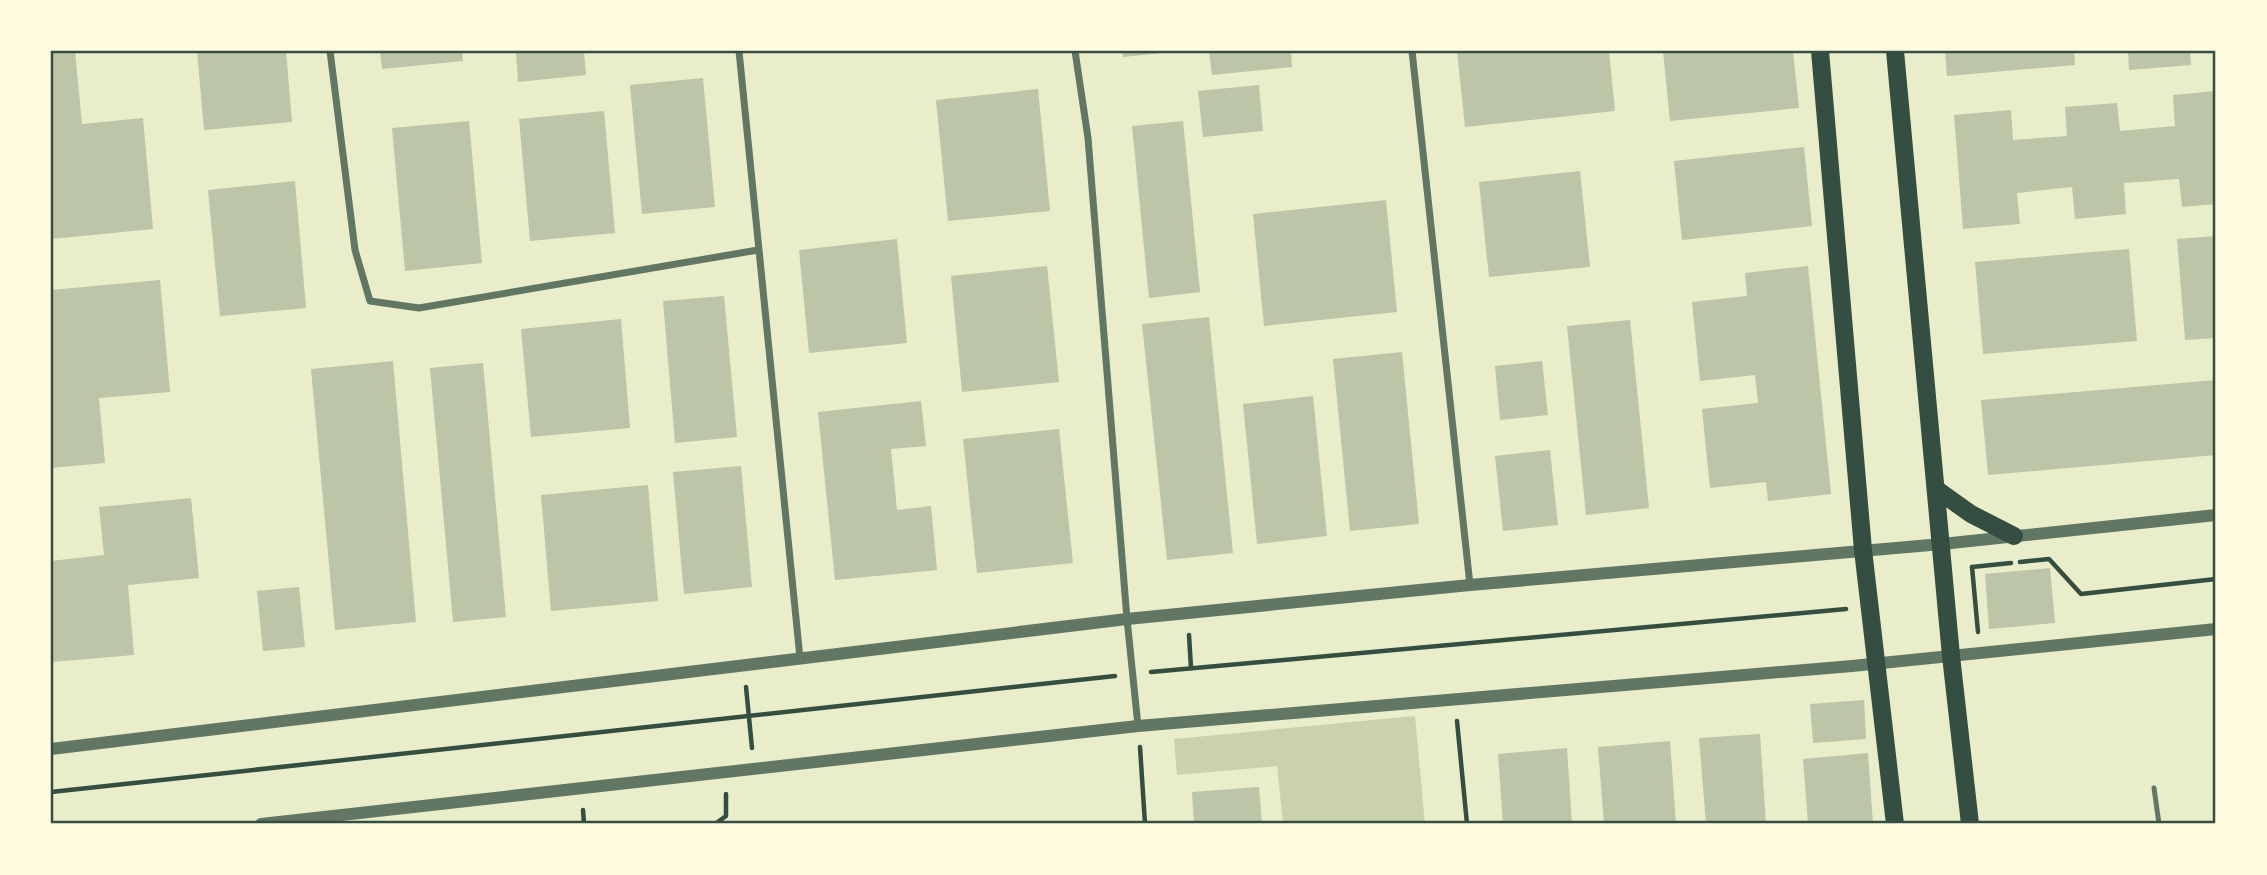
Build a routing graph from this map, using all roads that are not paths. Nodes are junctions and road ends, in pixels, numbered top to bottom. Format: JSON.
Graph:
{"nodes":[{"id":1,"x":330,"y":51,"type":"edge"},
{"id":2,"x":739,"y":51,"type":"edge"},
{"id":3,"x":1075,"y":51,"type":"edge"},
{"id":4,"x":1412,"y":51,"type":"edge"},
{"id":5,"x":1821,"y":51,"type":"edge"},
{"id":6,"x":1895,"y":51,"type":"edge"},
{"id":7,"x":758,"y":250,"type":"junction"},
{"id":8,"x":1937,"y":489,"type":"junction"},
{"id":9,"x":2216,"y":515,"type":"edge"},
{"id":10,"x":2014,"y":536,"type":"junction"},
{"id":11,"x":1942,"y":544,"type":"junction"},
{"id":12,"x":1863,"y":550,"type":"junction"},
{"id":13,"x":1470,"y":585,"type":"junction"},
{"id":14,"x":1127,"y":619,"type":"junction"},
{"id":15,"x":2216,"y":629,"type":"edge"},
{"id":16,"x":1951,"y":656,"type":"junction"},
{"id":17,"x":800,"y":658,"type":"junction"},
{"id":18,"x":1876,"y":663,"type":"junction"},
{"id":19,"x":1139,"y":726,"type":"junction"},
{"id":20,"x":51,"y":748,"type":"edge"},
{"id":21,"x":2154,"y":788,"type":"dead end"},
{"id":22,"x":261,"y":824,"type":"edge"},
{"id":23,"x":1895,"y":824,"type":"edge"},
{"id":24,"x":1969,"y":824,"type":"edge"},
{"id":25,"x":2159,"y":824,"type":"edge"}],
"edges":[{"from":1,"to":7,"type":"street"},
{"from":2,"to":7,"type":"street"},
{"from":3,"to":14,"type":"street"},
{"from":4,"to":13,"type":"street"},
{"from":5,"to":12,"type":"main road"},
{"from":6,"to":8,"type":"main road"},
{"from":7,"to":17,"type":"street"},
{"from":8,"to":10,"type":"main road"},
{"from":8,"to":11,"type":"main road"},
{"from":9,"to":10,"type":"street"},
{"from":10,"to":11,"type":"street"},
{"from":11,"to":12,"type":"street"},
{"from":11,"to":16,"type":"main road"},
{"from":12,"to":13,"type":"street"},
{"from":12,"to":18,"type":"main road"},
{"from":13,"to":14,"type":"street"},
{"from":14,"to":17,"type":"street"},
{"from":14,"to":19,"type":"street"},
{"from":15,"to":16,"type":"street"},
{"from":16,"to":18,"type":"street"},
{"from":16,"to":24,"type":"main road"},
{"from":17,"to":20,"type":"street"},
{"from":18,"to":19,"type":"street"},
{"from":18,"to":23,"type":"main road"},
{"from":19,"to":22,"type":"street"},
{"from":21,"to":25,"type":"lane"}]}
